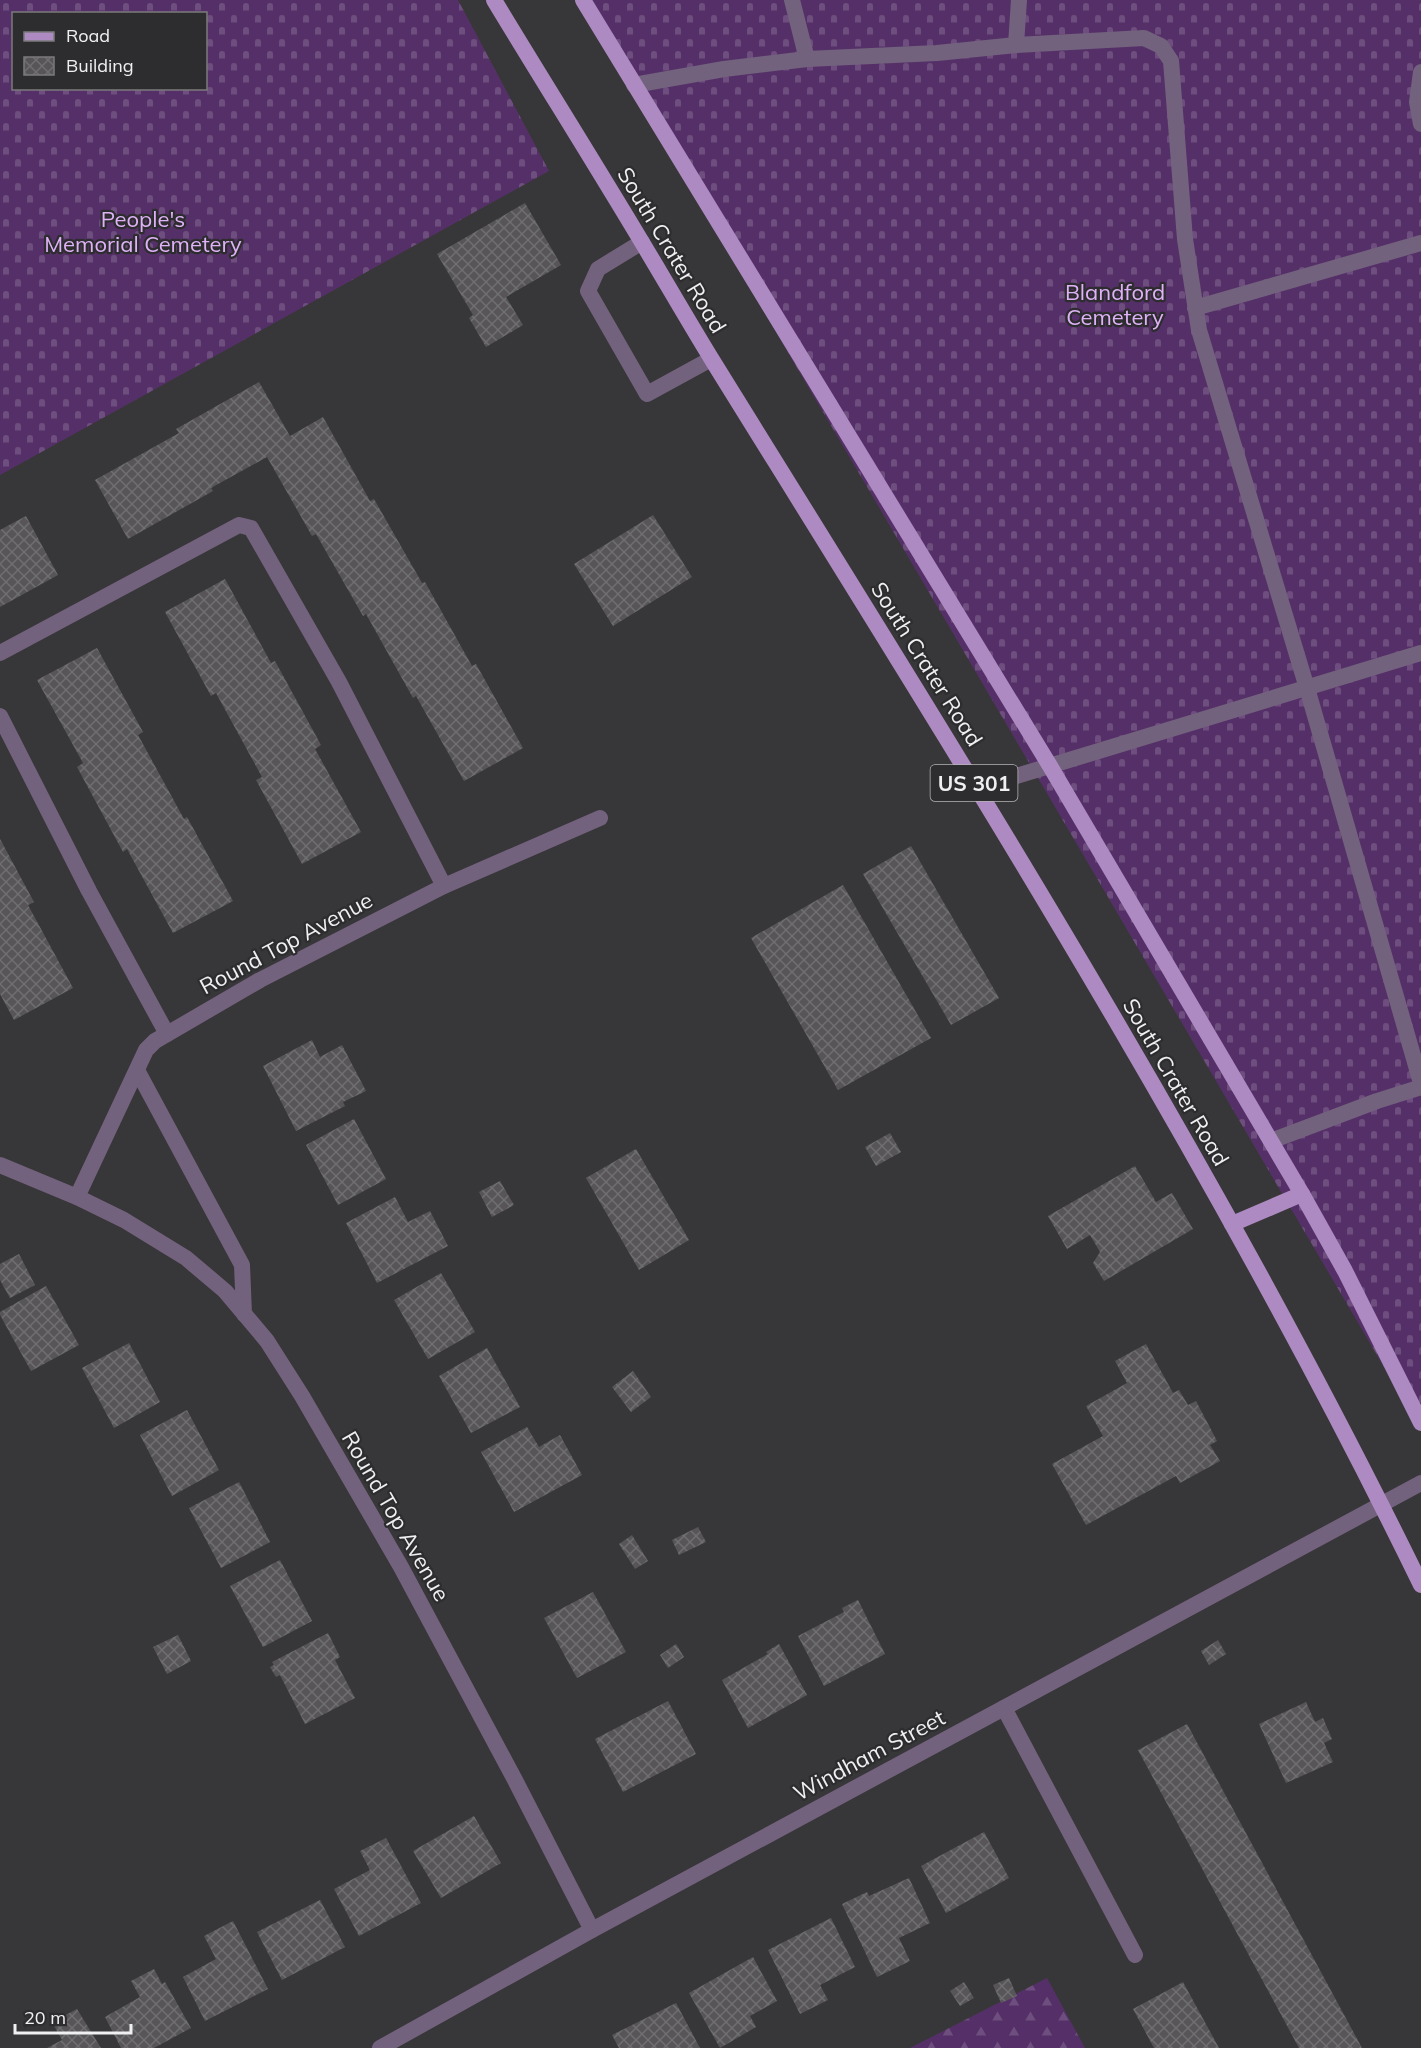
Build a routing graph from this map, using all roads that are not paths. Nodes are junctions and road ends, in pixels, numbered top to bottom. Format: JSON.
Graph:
{"nodes":[{"id":1,"x":494,"y":0,"type":"edge"},
{"id":2,"x":583,"y":0,"type":"edge"},
{"id":3,"x":792,"y":0,"type":"edge"},
{"id":4,"x":1019,"y":0,"type":"edge"},
{"id":5,"x":1016,"y":45,"type":"junction"},
{"id":6,"x":807,"y":59,"type":"junction"},
{"id":7,"x":1421,"y":72,"type":"edge"},
{"id":8,"x":634,"y":85,"type":"junction"},
{"id":9,"x":1421,"y":124,"type":"edge"},
{"id":10,"x":642,"y":242,"type":"junction"},
{"id":11,"x":1421,"y":243,"type":"edge"},
{"id":12,"x":1195,"y":308,"type":"junction"},
{"id":13,"x":711,"y":358,"type":"junction"},
{"id":14,"x":0,"y":653,"type":"edge"},
{"id":15,"x":1421,"y":653,"type":"edge"},
{"id":16,"x":1307,"y":688,"type":"junction"},
{"id":17,"x":0,"y":716,"type":"edge"},
{"id":18,"x":1050,"y":766,"type":"junction"},
{"id":19,"x":977,"y":788,"type":"junction"},
{"id":20,"x":600,"y":818,"type":"dead end"},
{"id":21,"x":444,"y":886,"type":"junction"},
{"id":22,"x":167,"y":1034,"type":"junction"},
{"id":23,"x":136,"y":1070,"type":"junction"},
{"id":24,"x":1421,"y":1085,"type":"edge"},
{"id":25,"x":1270,"y":1141,"type":"junction"},
{"id":26,"x":0,"y":1165,"type":"edge"},
{"id":27,"x":1302,"y":1194,"type":"junction"},
{"id":28,"x":77,"y":1197,"type":"junction"},
{"id":29,"x":1232,"y":1224,"type":"junction"},
{"id":30,"x":244,"y":1314,"type":"junction"},
{"id":31,"x":1421,"y":1423,"type":"edge"},
{"id":32,"x":1421,"y":1483,"type":"edge"},
{"id":33,"x":1382,"y":1504,"type":"junction"},
{"id":34,"x":1421,"y":1585,"type":"edge"},
{"id":35,"x":1004,"y":1708,"type":"junction"},
{"id":36,"x":592,"y":1930,"type":"junction"},
{"id":37,"x":1135,"y":1955,"type":"dead end"},
{"id":38,"x":380,"y":2048,"type":"edge"}],
"edges":[{"from":1,"to":10,"type":"main road","name":"South Crater Road","number":"US 301"},
{"from":2,"to":8,"type":"main road","number":"US 301"},
{"from":3,"to":6,"type":"street"},
{"from":4,"to":5,"type":"street"},
{"from":5,"to":6,"type":"street"},
{"from":5,"to":12,"type":"street"},
{"from":6,"to":8,"type":"street"},
{"from":7,"to":9,"type":"street"},
{"from":8,"to":18,"type":"main road","number":"US 301"},
{"from":10,"to":13,"type":"main road","name":"South Crater Road","number":"US 301"},
{"from":10,"to":13,"type":"street"},
{"from":11,"to":12,"type":"street"},
{"from":12,"to":16,"type":"street"},
{"from":13,"to":19,"type":"main road","name":"South Crater Road","number":"US 301"},
{"from":14,"to":21,"type":"street"},
{"from":15,"to":16,"type":"street"},
{"from":16,"to":18,"type":"street"},
{"from":16,"to":24,"type":"street"},
{"from":17,"to":22,"type":"street"},
{"from":18,"to":19,"type":"street"},
{"from":18,"to":25,"type":"main road","number":"US 301"},
{"from":19,"to":29,"type":"main road","name":"South Crater Road","number":"US 301"},
{"from":20,"to":21,"type":"street","name":"Round Top Avenue"},
{"from":21,"to":22,"type":"street","name":"Round Top Avenue"},
{"from":22,"to":23,"type":"street","name":"Round Top Avenue"},
{"from":23,"to":28,"type":"street","name":"Round Top Avenue"},
{"from":23,"to":30,"type":"street"},
{"from":24,"to":25,"type":"street"},
{"from":25,"to":27,"type":"main road","number":"US 301"},
{"from":26,"to":28,"type":"street","name":"Round Top Avenue"},
{"from":27,"to":29,"type":"main road"},
{"from":27,"to":31,"type":"main road","number":"US 301"},
{"from":28,"to":30,"type":"street","name":"Round Top Avenue"},
{"from":29,"to":33,"type":"main road","name":"South Crater Road","number":"US 301"},
{"from":30,"to":36,"type":"street","name":"Round Top Avenue"},
{"from":32,"to":33,"type":"street","name":"Windham Street"},
{"from":33,"to":34,"type":"main road","name":"South Crater Road","number":"US 301"},
{"from":33,"to":35,"type":"street","name":"Windham Street"},
{"from":35,"to":36,"type":"street","name":"Windham Street"},
{"from":35,"to":37,"type":"street"},
{"from":36,"to":38,"type":"street","name":"Windham Street"}]}
